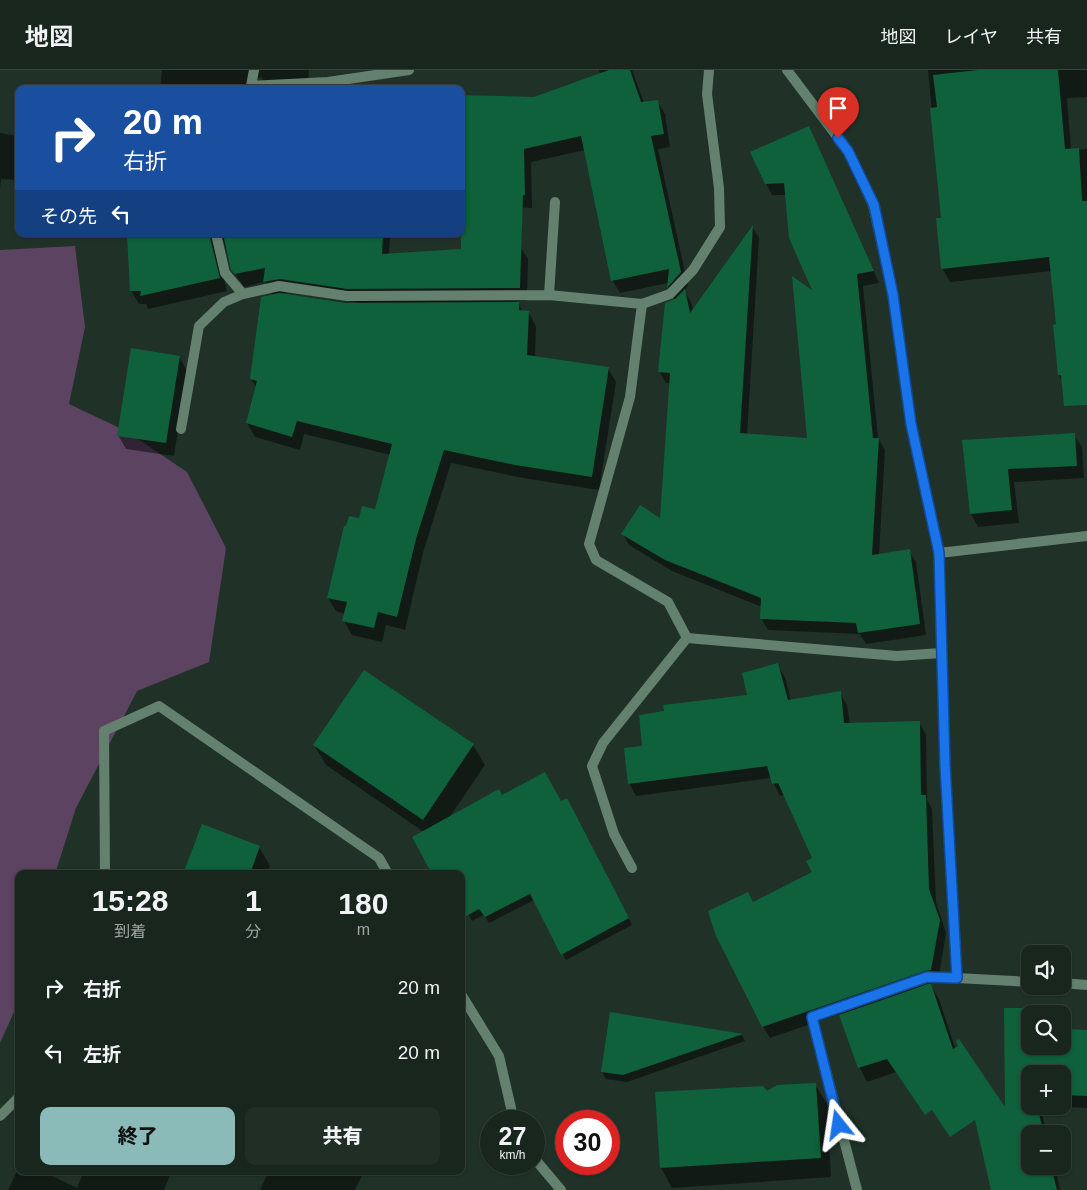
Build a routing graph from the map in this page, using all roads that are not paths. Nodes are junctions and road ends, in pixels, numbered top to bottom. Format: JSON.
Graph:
{"nodes":[{"id":1,"x":254,"y":70,"type":"edge"},
{"id":2,"x":409,"y":70,"type":"edge"},
{"id":3,"x":709,"y":70,"type":"edge"},
{"id":4,"x":787,"y":70,"type":"edge"},
{"id":5,"x":250,"y":85,"type":"edge"},
{"id":6,"x":281,"y":85,"type":"edge"},
{"id":7,"x":555,"y":202,"type":"dead end"},
{"id":8,"x":217,"y":237,"type":"edge"},
{"id":9,"x":243,"y":294,"type":"junction"},
{"id":10,"x":549,"y":295,"type":"junction"},
{"id":11,"x":642,"y":304,"type":"junction"},
{"id":12,"x":181,"y":429,"type":"dead end"},
{"id":13,"x":1087,"y":536,"type":"edge"},
{"id":14,"x":939,"y":553,"type":"junction"},
{"id":15,"x":687,"y":638,"type":"junction"},
{"id":16,"x":940,"y":654,"type":"junction"},
{"id":17,"x":632,"y":868,"type":"dead end"},
{"id":18,"x":106,"y":870,"type":"edge"},
{"id":19,"x":386,"y":870,"type":"edge"},
{"id":20,"x":957,"y":978,"type":"junction"},
{"id":21,"x":1021,"y":982,"type":"edge"},
{"id":22,"x":1071,"y":984,"type":"edge"},
{"id":23,"x":1087,"y":985,"type":"edge"},
{"id":24,"x":465,"y":1001,"type":"edge"},
{"id":25,"x":15,"y":1101,"type":"edge"},
{"id":26,"x":511,"y":1110,"type":"edge"},
{"id":27,"x":0,"y":1116,"type":"edge"},
{"id":28,"x":545,"y":1171,"type":"edge"},
{"id":29,"x":562,"y":1190,"type":"edge"},
{"id":30,"x":857,"y":1190,"type":"edge"}],
"edges":[{"from":1,"to":5,"type":"street"},
{"from":2,"to":6,"type":"street"},
{"from":3,"to":11,"type":"street"},
{"from":4,"to":14,"type":"street"},
{"from":7,"to":10,"type":"street"},
{"from":8,"to":9,"type":"street"},
{"from":9,"to":10,"type":"street"},
{"from":9,"to":12,"type":"street"},
{"from":10,"to":11,"type":"street"},
{"from":11,"to":15,"type":"street"},
{"from":13,"to":14,"type":"street"},
{"from":14,"to":16,"type":"street"},
{"from":15,"to":16,"type":"street"},
{"from":15,"to":17,"type":"street"},
{"from":16,"to":20,"type":"street"},
{"from":18,"to":19,"type":"street"},
{"from":20,"to":21,"type":"street"},
{"from":20,"to":30,"type":"street"},
{"from":22,"to":23,"type":"street"},
{"from":24,"to":26,"type":"street"},
{"from":25,"to":27,"type":"street"},
{"from":28,"to":29,"type":"street"}]}
